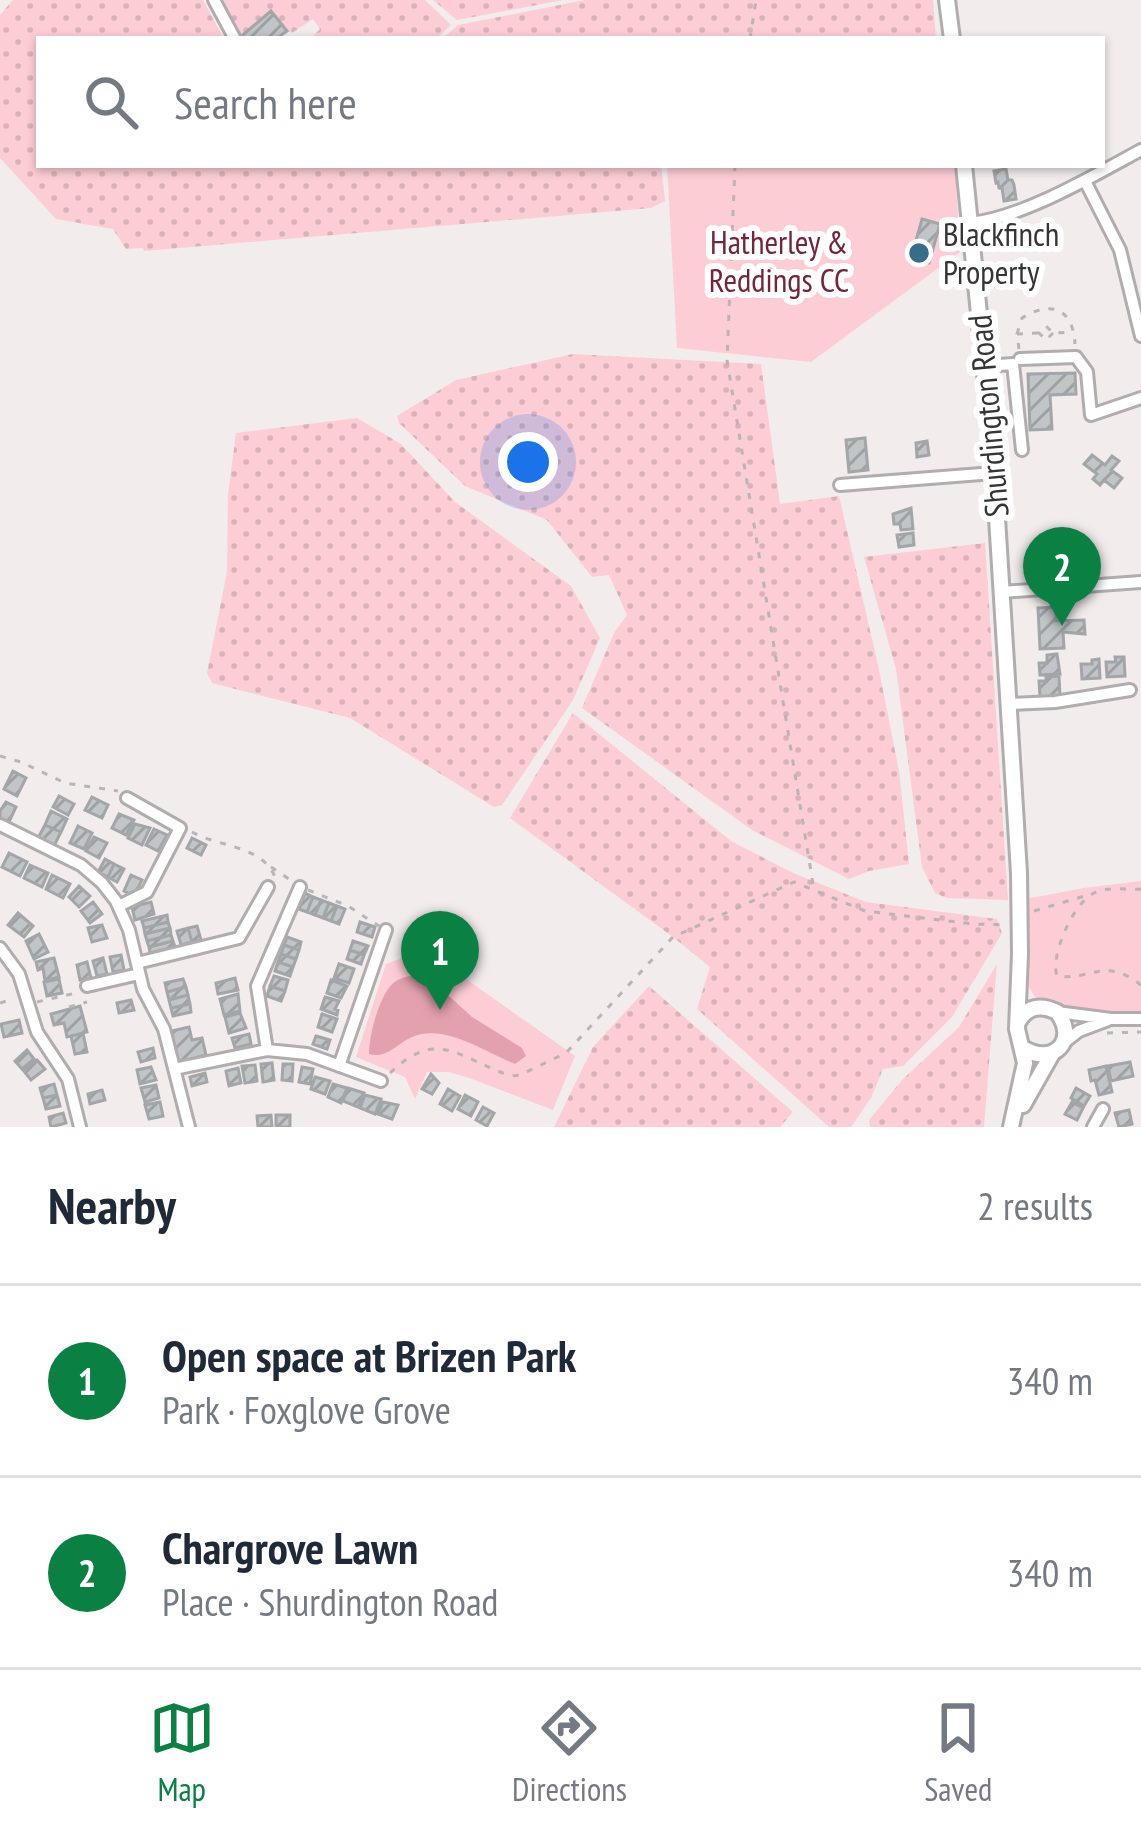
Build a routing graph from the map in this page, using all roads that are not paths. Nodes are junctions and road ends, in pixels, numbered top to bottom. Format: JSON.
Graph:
{"nodes":[{"id":1,"x":214,"y":0,"type":"edge"},
{"id":2,"x":947,"y":0,"type":"edge"},
{"id":3,"x":233,"y":36,"type":"edge"},
{"id":4,"x":952,"y":36,"type":"edge"},
{"id":5,"x":1141,"y":150,"type":"edge"},
{"id":6,"x":964,"y":168,"type":"edge"},
{"id":7,"x":1085,"y":181,"type":"junction"},
{"id":8,"x":970,"y":224,"type":"junction"},
{"id":9,"x":1141,"y":336,"type":"edge"},
{"id":10,"x":1020,"y":359,"type":"road end"},
{"id":11,"x":984,"y":366,"type":"junction"},
{"id":12,"x":1141,"y":398,"type":"edge"},
{"id":13,"x":1022,"y":450,"type":"dead end"},
{"id":14,"x":994,"y":473,"type":"junction"},
{"id":15,"x":840,"y":485,"type":"dead end"},
{"id":16,"x":1141,"y":582,"type":"edge"},
{"id":17,"x":1002,"y":592,"type":"junction"},
{"id":18,"x":1130,"y":690,"type":"dead end"},
{"id":19,"x":1009,"y":704,"type":"junction"},
{"id":20,"x":129,"y":794,"type":"road end"},
{"id":21,"x":0,"y":825,"type":"edge"},
{"id":22,"x":268,"y":887,"type":"dead end"},
{"id":23,"x":300,"y":887,"type":"road end"},
{"id":24,"x":119,"y":906,"type":"junction"},
{"id":25,"x":386,"y":930,"type":"road end"},
{"id":26,"x":0,"y":948,"type":"edge"},
{"id":27,"x":1020,"y":954,"type":"junction"},
{"id":28,"x":138,"y":969,"type":"junction"},
{"id":29,"x":87,"y":986,"type":"dead end"},
{"id":30,"x":1052,"y":1009,"type":"junction"},
{"id":31,"x":1111,"y":1019,"type":"junction"},
{"id":32,"x":1141,"y":1019,"type":"edge"},
{"id":33,"x":1016,"y":1029,"type":"junction"},
{"id":34,"x":1023,"y":1048,"type":"junction"},
{"id":35,"x":266,"y":1050,"type":"junction"},
{"id":36,"x":1056,"y":1050,"type":"junction"},
{"id":37,"x":339,"y":1066,"type":"junction"},
{"id":38,"x":174,"y":1070,"type":"junction"},
{"id":39,"x":381,"y":1081,"type":"road end"},
{"id":40,"x":1103,"y":1108,"type":"dead end"},
{"id":41,"x":80,"y":1127,"type":"edge"},
{"id":42,"x":189,"y":1127,"type":"edge"},
{"id":43,"x":1013,"y":1127,"type":"edge"},
{"id":44,"x":1093,"y":1127,"type":"edge"}],
"edges":[{"from":1,"to":3,"type":"street"},
{"from":2,"to":4,"type":"main road"},
{"from":5,"to":7,"type":"street"},
{"from":6,"to":8,"type":"main road","name":"Shurdington Road"},
{"from":7,"to":8,"type":"street"},
{"from":7,"to":9,"type":"street"},
{"from":8,"to":11,"type":"main road","name":"Shurdington Road"},
{"from":10,"to":12,"type":"street"},
{"from":11,"to":13,"type":"street"},
{"from":11,"to":14,"type":"main road","name":"Shurdington Road"},
{"from":14,"to":15,"type":"street"},
{"from":14,"to":17,"type":"main road","name":"Shurdington Road"},
{"from":16,"to":17,"type":"street"},
{"from":17,"to":19,"type":"main road","name":"Shurdington Road"},
{"from":18,"to":19,"type":"street"},
{"from":19,"to":27,"type":"main road","name":"Shurdington Road"},
{"from":20,"to":24,"type":"street"},
{"from":21,"to":24,"type":"street"},
{"from":22,"to":28,"type":"street"},
{"from":23,"to":35,"type":"street"},
{"from":24,"to":28,"type":"street"},
{"from":25,"to":37,"type":"street"},
{"from":26,"to":41,"type":"street"},
{"from":27,"to":30,"type":"main road","name":"Shurdington Road"},
{"from":27,"to":33,"type":"main road","name":"Shurdington Road"},
{"from":28,"to":29,"type":"street"},
{"from":28,"to":38,"type":"street"},
{"from":30,"to":31,"type":"street"},
{"from":30,"to":33,"type":"main road"},
{"from":30,"to":36,"type":"main road"},
{"from":31,"to":32,"type":"street"},
{"from":31,"to":36,"type":"street"},
{"from":33,"to":34,"type":"main road"},
{"from":34,"to":36,"type":"main road"},
{"from":34,"to":43,"type":"main road"},
{"from":35,"to":37,"type":"street"},
{"from":35,"to":38,"type":"street"},
{"from":36,"to":43,"type":"main road"},
{"from":37,"to":39,"type":"street"},
{"from":38,"to":42,"type":"street"},
{"from":40,"to":44,"type":"street"}]}
